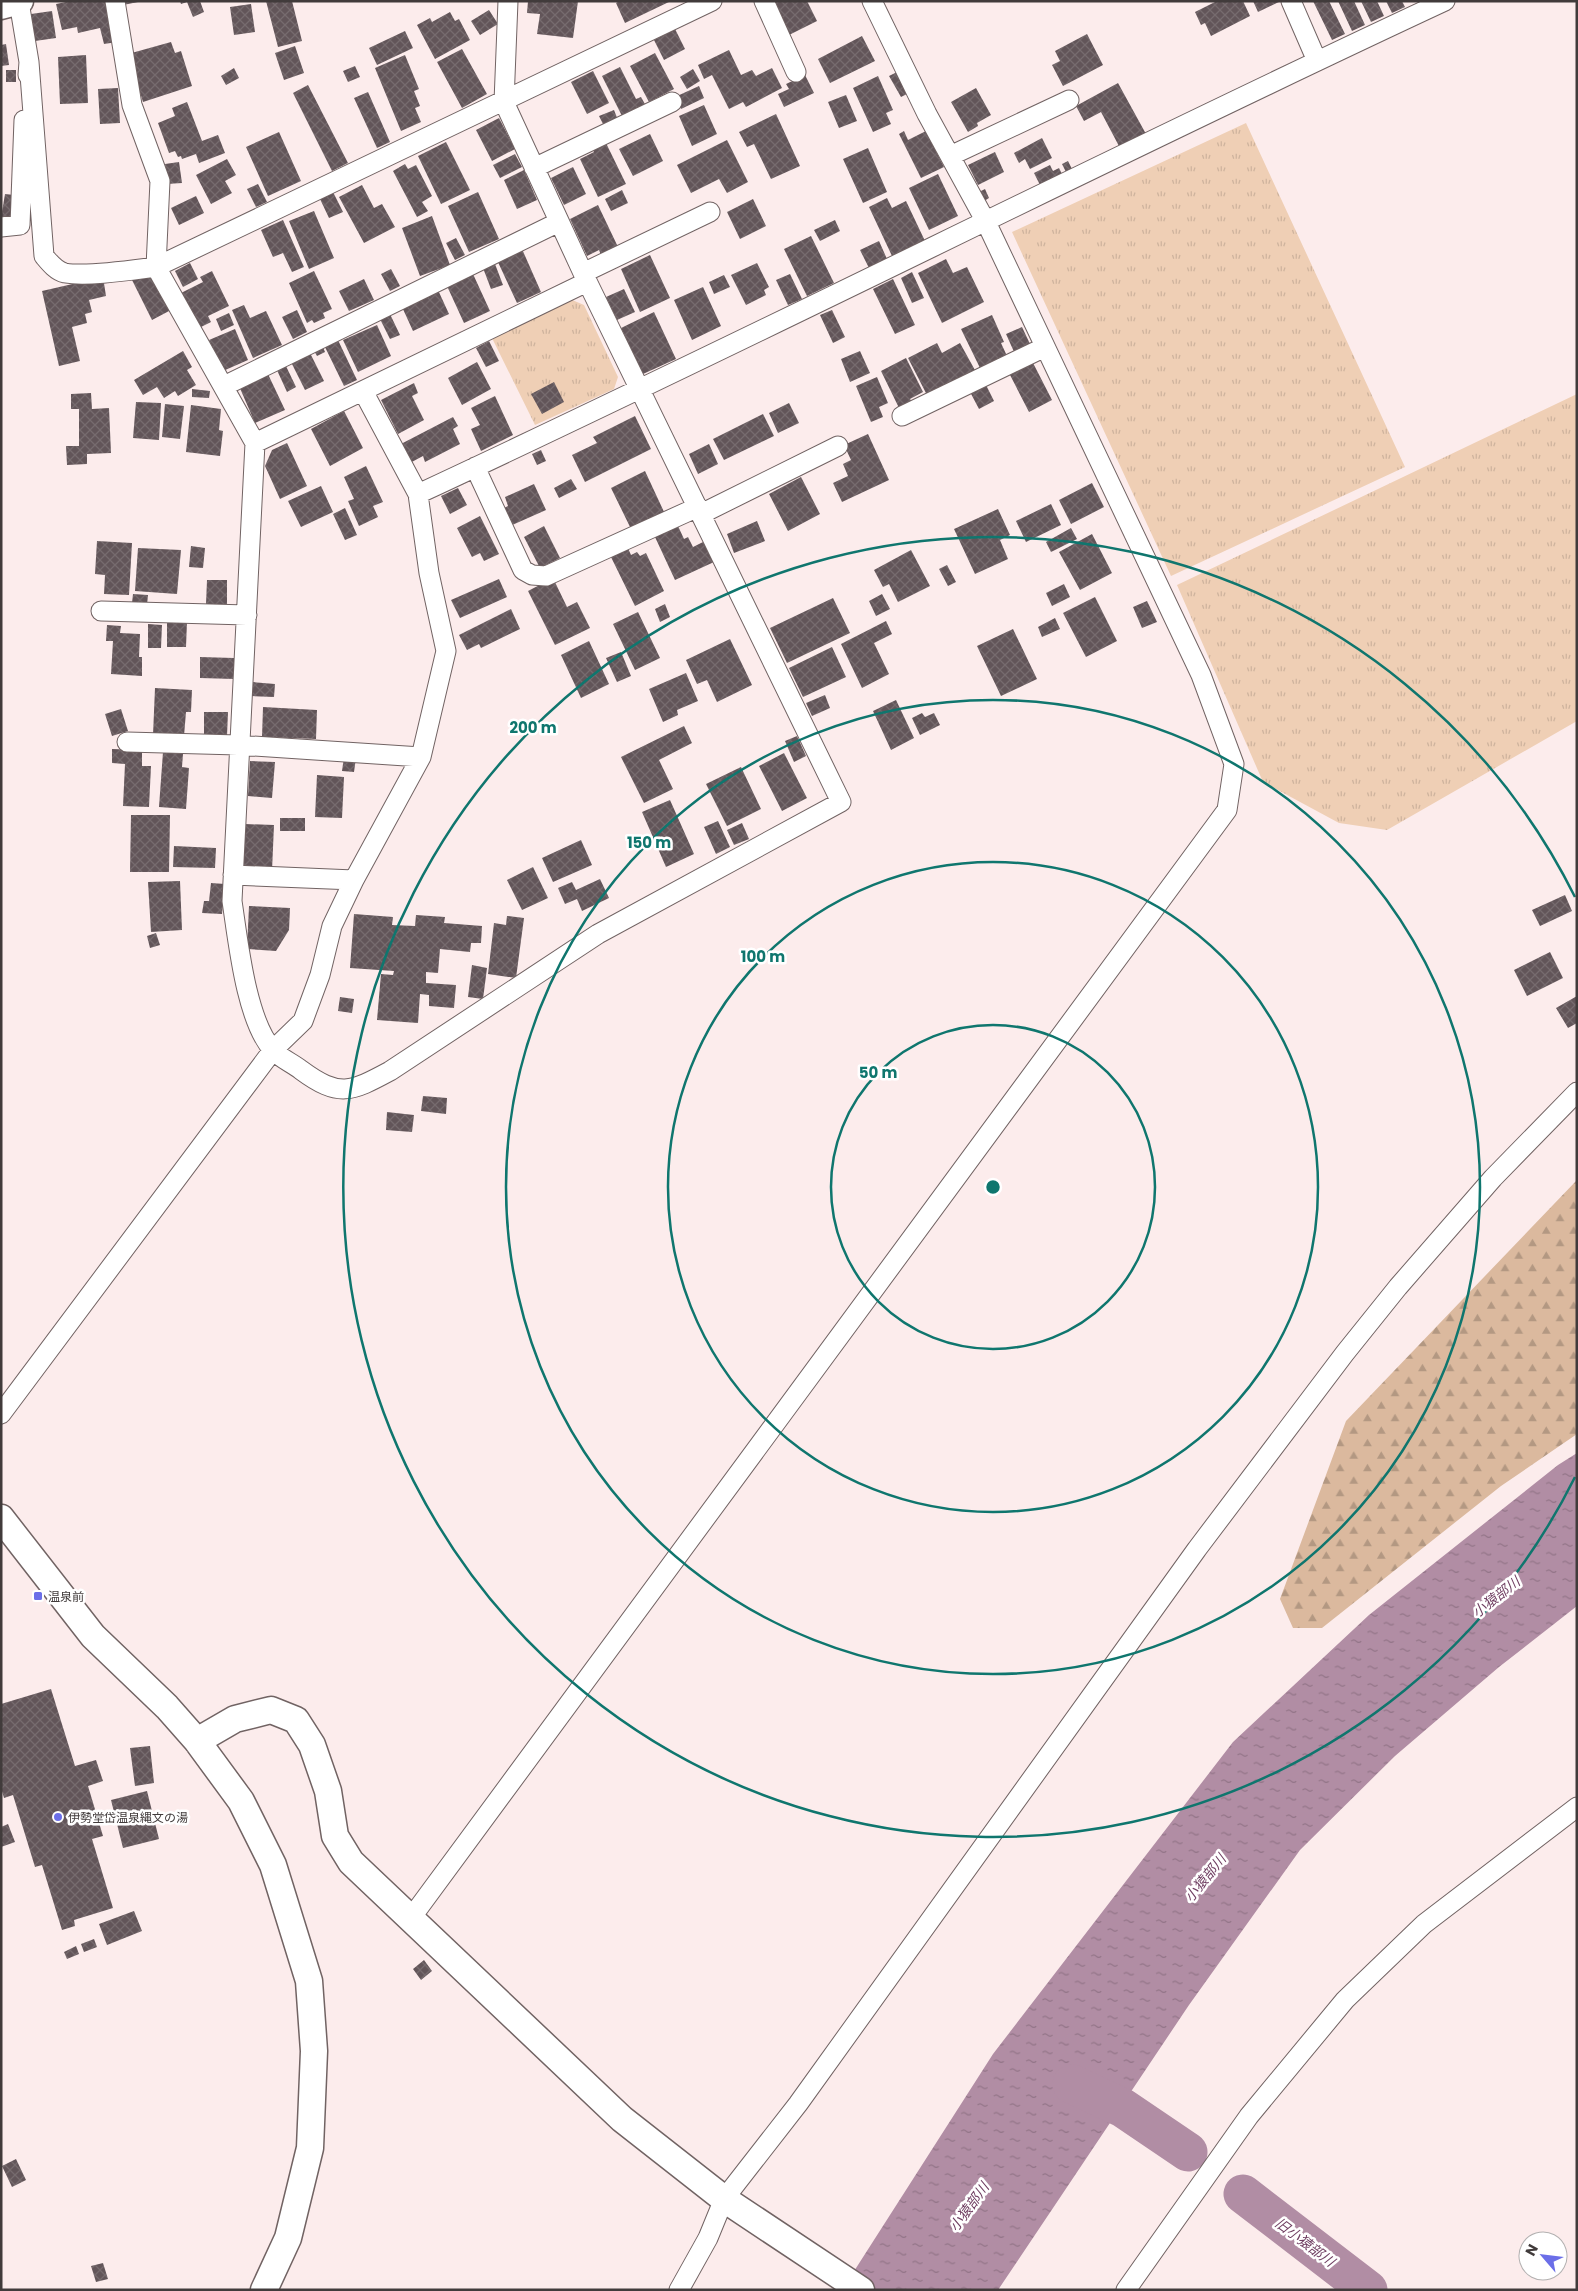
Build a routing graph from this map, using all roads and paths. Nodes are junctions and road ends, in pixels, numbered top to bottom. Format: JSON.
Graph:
{"nodes":[{"id":1,"x":116,"y":1,"type":"edge"},
{"id":2,"x":508,"y":1,"type":"edge"},
{"id":3,"x":712,"y":1,"type":"edge"},
{"id":4,"x":764,"y":1,"type":"edge"},
{"id":5,"x":872,"y":1,"type":"edge"},
{"id":6,"x":1291,"y":1,"type":"edge"},
{"id":7,"x":1445,"y":1,"type":"edge"},
{"id":8,"x":19,"y":2,"type":"edge"},
{"id":9,"x":1,"y":6,"type":"edge"},
{"id":10,"x":1317,"y":60,"type":"junction"},
{"id":11,"x":29,"y":62,"type":"junction"},
{"id":12,"x":796,"y":72,"type":"dead end"},
{"id":13,"x":1069,"y":100,"type":"dead end"},
{"id":14,"x":504,"y":102,"type":"junction"},
{"id":15,"x":672,"y":102,"type":"dead end"},
{"id":16,"x":950,"y":156,"type":"junction"},
{"id":17,"x":534,"y":168,"type":"junction"},
{"id":18,"x":710,"y":212,"type":"dead end"},
{"id":19,"x":559,"y":222,"type":"junction"},
{"id":20,"x":986,"y":222,"type":"junction"},
{"id":21,"x":1,"y":227,"type":"edge"},
{"id":22,"x":156,"y":267,"type":"junction"},
{"id":23,"x":585,"y":278,"type":"junction"},
{"id":24,"x":1045,"y":347,"type":"junction"},
{"id":25,"x":224,"y":386,"type":"junction"},
{"id":26,"x":640,"y":389,"type":"junction"},
{"id":27,"x":362,"y":391,"type":"junction"},
{"id":28,"x":902,"y":416,"type":"dead end"},
{"id":29,"x":255,"y":443,"type":"junction"},
{"id":30,"x":838,"y":446,"type":"dead end"},
{"id":31,"x":475,"y":467,"type":"junction"},
{"id":32,"x":418,"y":494,"type":"junction"},
{"id":33,"x":699,"y":511,"type":"junction"},
{"id":34,"x":101,"y":611,"type":"dead end"},
{"id":35,"x":247,"y":615,"type":"junction"},
{"id":36,"x":127,"y":742,"type":"dead end"},
{"id":37,"x":238,"y":745,"type":"junction"},
{"id":38,"x":421,"y":757,"type":"junction"},
{"id":39,"x":233,"y":875,"type":"junction"},
{"id":40,"x":354,"y":880,"type":"junction"},
{"id":41,"x":274,"y":1050,"type":"junction"},
{"id":42,"x":1577,"y":1092,"type":"edge"},
{"id":43,"x":1,"y":1414,"type":"edge"},
{"id":44,"x":1,"y":1518,"type":"edge"},
{"id":45,"x":197,"y":1741,"type":"junction"},
{"id":46,"x":1577,"y":1807,"type":"edge"},
{"id":47,"x":411,"y":1918,"type":"junction"},
{"id":48,"x":732,"y":2204,"type":"junction"},
{"id":49,"x":690,"y":2270,"type":"junction"},
{"id":50,"x":264,"y":2290,"type":"edge"},
{"id":51,"x":672,"y":2290,"type":"edge"},
{"id":52,"x":679,"y":2290,"type":"edge"},
{"id":53,"x":861,"y":2290,"type":"edge"},
{"id":54,"x":1126,"y":2290,"type":"edge"}],
"edges":[{"from":1,"to":22,"type":"street"},
{"from":2,"to":14,"type":"street"},
{"from":3,"to":14,"type":"street"},
{"from":4,"to":12,"type":"street"},
{"from":5,"to":16,"type":"street"},
{"from":6,"to":10,"type":"street"},
{"from":7,"to":10,"type":"street"},
{"from":8,"to":9,"type":"street"},
{"from":8,"to":11,"type":"street"},
{"from":10,"to":20,"type":"street"},
{"from":11,"to":21,"type":"street"},
{"from":11,"to":22,"type":"street"},
{"from":13,"to":16,"type":"street"},
{"from":14,"to":17,"type":"street"},
{"from":14,"to":22,"type":"street"},
{"from":15,"to":17,"type":"street"},
{"from":16,"to":20,"type":"street"},
{"from":17,"to":19,"type":"street"},
{"from":18,"to":23,"type":"street"},
{"from":19,"to":23,"type":"street"},
{"from":19,"to":25,"type":"street"},
{"from":20,"to":24,"type":"street"},
{"from":20,"to":26,"type":"street"},
{"from":22,"to":25,"type":"street"},
{"from":23,"to":26,"type":"street"},
{"from":23,"to":27,"type":"street"},
{"from":24,"to":28,"type":"street"},
{"from":24,"to":47,"type":"street"},
{"from":25,"to":29,"type":"street"},
{"from":26,"to":31,"type":"street"},
{"from":26,"to":33,"type":"street"},
{"from":27,"to":29,"type":"street"},
{"from":27,"to":32,"type":"street"},
{"from":29,"to":35,"type":"street"},
{"from":30,"to":33,"type":"street"},
{"from":31,"to":32,"type":"street"},
{"from":31,"to":33,"type":"street"},
{"from":32,"to":38,"type":"street"},
{"from":33,"to":41,"type":"street"},
{"from":34,"to":35,"type":"street"},
{"from":35,"to":37,"type":"street"},
{"from":36,"to":37,"type":"street"},
{"from":37,"to":38,"type":"street"},
{"from":37,"to":39,"type":"street"},
{"from":38,"to":40,"type":"street"},
{"from":39,"to":40,"type":"street"},
{"from":39,"to":41,"type":"street"},
{"from":40,"to":41,"type":"street"},
{"from":41,"to":43,"type":"street"},
{"from":42,"to":48,"type":"street"},
{"from":44,"to":45,"type":"street"},
{"from":45,"to":47,"type":"street"},
{"from":45,"to":50,"type":"street"},
{"from":46,"to":54,"type":"street"},
{"from":47,"to":48,"type":"street"},
{"from":48,"to":49,"type":"street"},
{"from":48,"to":53,"type":"street"},
{"from":49,"to":51,"type":"street"},
{"from":49,"to":52,"type":"street"}]}
